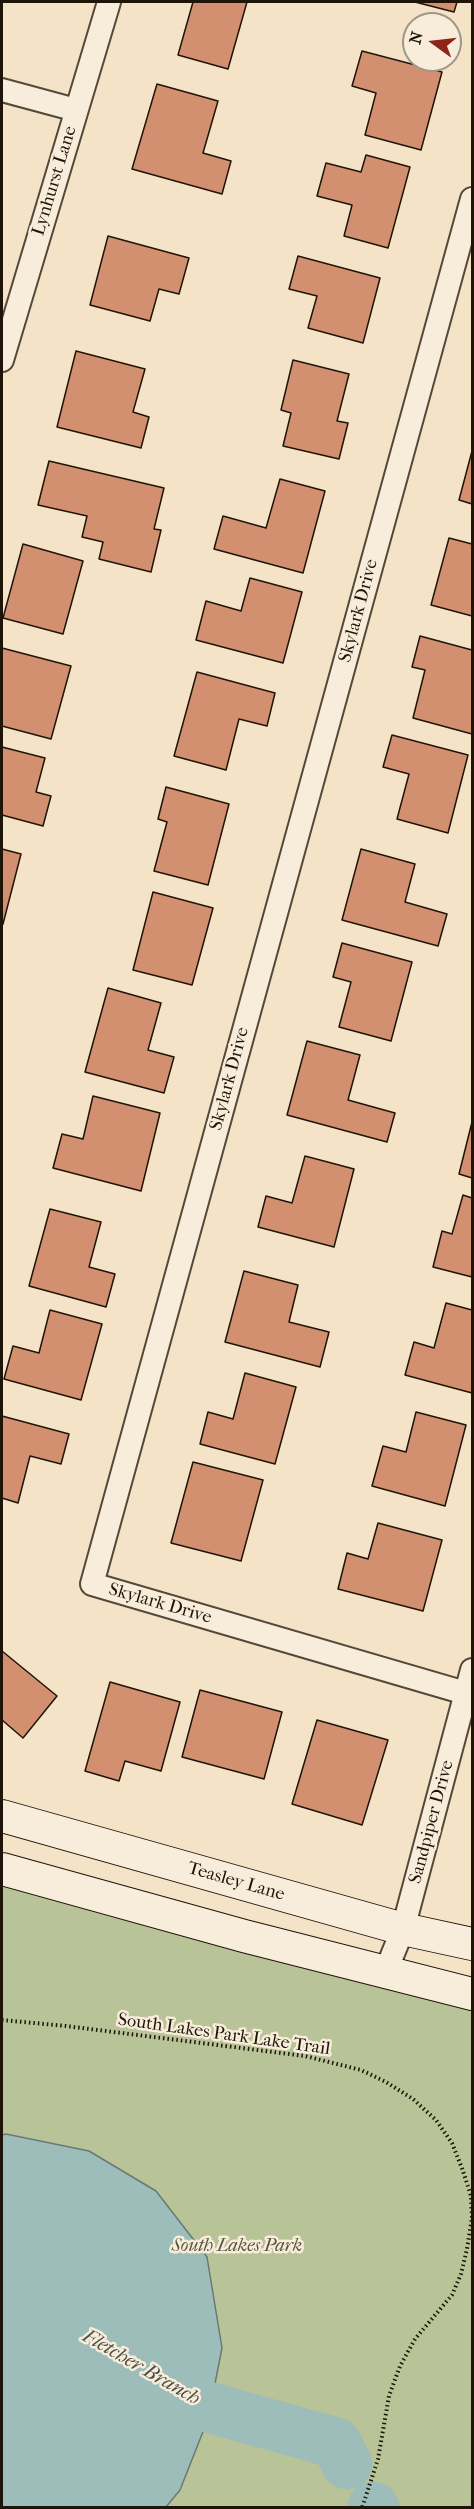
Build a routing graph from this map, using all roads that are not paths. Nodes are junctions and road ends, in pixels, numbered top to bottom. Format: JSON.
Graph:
{"nodes":[{"id":1,"x":109,"y":2,"type":"edge"},
{"id":2,"x":2,"y":90,"type":"edge"},
{"id":3,"x":76,"y":110,"type":"junction"},
{"id":4,"x":472,"y":199,"type":"edge"},
{"id":5,"x":2,"y":360,"type":"edge"},
{"id":6,"x":472,"y":1670,"type":"edge"},
{"id":7,"x":469,"y":1694,"type":"edge"},
{"id":8,"x":2,"y":1816,"type":"edge"},
{"id":9,"x":2,"y":1869,"type":"edge"},
{"id":10,"x":403,"y":1929,"type":"junction"},
{"id":11,"x":472,"y":1944,"type":"edge"},
{"id":12,"x":385,"y":1973,"type":"junction"},
{"id":13,"x":472,"y":1994,"type":"edge"}],
"edges":[{"from":1,"to":3,"type":"street","name":"Lynhurst Lane"},
{"from":2,"to":3,"type":"street"},
{"from":3,"to":5,"type":"street","name":"Lynhurst Lane"},
{"from":4,"to":7,"type":"street","name":"Skylark Drive"},
{"from":6,"to":7,"type":"street","name":"Sandpiper Drive"},
{"from":7,"to":10,"type":"street","name":"Sandpiper Drive"},
{"from":8,"to":10,"type":"main road","name":"Teasley Lane"},
{"from":9,"to":12,"type":"main road"},
{"from":10,"to":11,"type":"main road","name":"Teasley Lane"},
{"from":10,"to":12,"type":"street","name":"Sandpiper Drive"},
{"from":12,"to":13,"type":"main road"}]}
